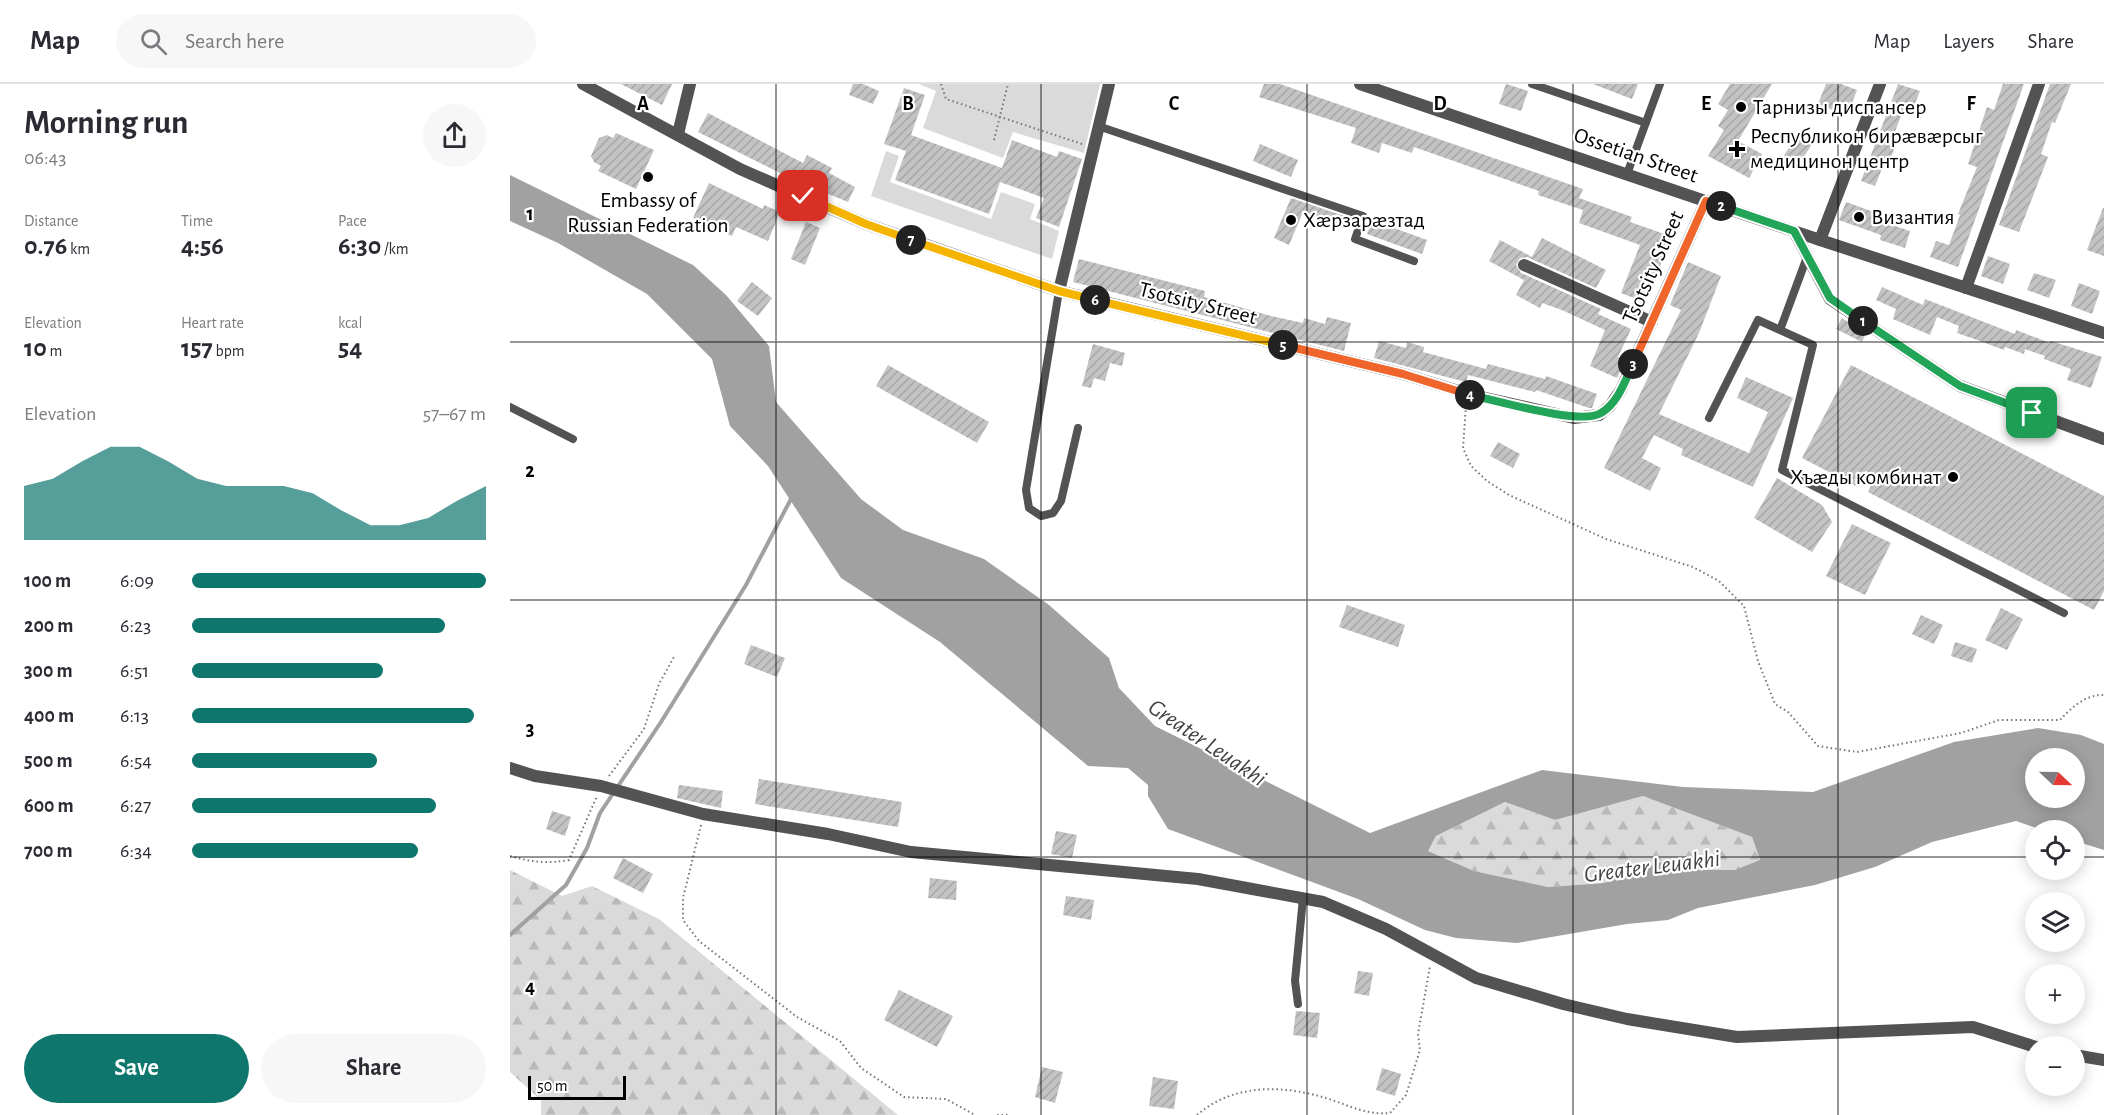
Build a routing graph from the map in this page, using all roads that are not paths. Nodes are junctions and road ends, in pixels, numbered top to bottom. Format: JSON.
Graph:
{"nodes":[{"id":1,"x":583,"y":84,"type":"edge"},
{"id":2,"x":690,"y":84,"type":"edge"},
{"id":3,"x":1109,"y":84,"type":"edge"},
{"id":4,"x":1360,"y":84,"type":"edge"},
{"id":5,"x":1532,"y":84,"type":"edge"},
{"id":6,"x":1660,"y":84,"type":"edge"},
{"id":7,"x":1880,"y":84,"type":"edge"},
{"id":8,"x":2039,"y":84,"type":"edge"},
{"id":9,"x":1646,"y":123,"type":"junction"},
{"id":10,"x":1098,"y":126,"type":"junction"},
{"id":11,"x":678,"y":134,"type":"junction"},
{"id":12,"x":1627,"y":174,"type":"junction"},
{"id":13,"x":1706,"y":201,"type":"junction"},
{"id":14,"x":1794,"y":231,"type":"junction"},
{"id":15,"x":1820,"y":240,"type":"junction"},
{"id":16,"x":1808,"y":257,"type":"junction"},
{"id":17,"x":1414,"y":261,"type":"dead end"},
{"id":18,"x":1524,"y":266,"type":"dead end"},
{"id":19,"x":1966,"y":288,"type":"junction"},
{"id":20,"x":1059,"y":291,"type":"junction"},
{"id":21,"x":1652,"y":321,"type":"junction"},
{"id":22,"x":1780,"y":330,"type":"junction"},
{"id":23,"x":2103,"y":330,"type":"edge"},
{"id":24,"x":510,"y":406,"type":"edge"},
{"id":25,"x":1709,"y":418,"type":"dead end"},
{"id":26,"x":1078,"y":428,"type":"dead end"},
{"id":27,"x":573,"y":439,"type":"dead end"},
{"id":28,"x":2104,"y":439,"type":"edge"},
{"id":29,"x":2064,"y":613,"type":"dead end"},
{"id":30,"x":510,"y":768,"type":"edge"},
{"id":31,"x":1303,"y":898,"type":"junction"},
{"id":32,"x":1298,"y":1004,"type":"dead end"},
{"id":33,"x":2025,"y":1044,"type":"edge"},
{"id":34,"x":2085,"y":1057,"type":"edge"},
{"id":35,"x":2104,"y":1060,"type":"edge"}],
"edges":[{"from":1,"to":11,"type":"street","name":"Tsotsity Street"},
{"from":2,"to":11,"type":"street"},
{"from":3,"to":10,"type":"street"},
{"from":4,"to":12,"type":"street","name":"Ossetian Street"},
{"from":5,"to":9,"type":"lane"},
{"from":6,"to":9,"type":"lane"},
{"from":7,"to":15,"type":"street"},
{"from":8,"to":19,"type":"street"},
{"from":9,"to":12,"type":"lane"},
{"from":10,"to":17,"type":"lane"},
{"from":10,"to":20,"type":"street"},
{"from":11,"to":20,"type":"street","name":"Tsotsity Street"},
{"from":12,"to":13,"type":"street","name":"Ossetian Street"},
{"from":13,"to":14,"type":"street","name":"Ossetian Street"},
{"from":13,"to":21,"type":"street","name":"Tsotsity Street"},
{"from":14,"to":15,"type":"street","name":"Ossetian Street"},
{"from":14,"to":16,"type":"street"},
{"from":15,"to":19,"type":"street","name":"Ossetian Street"},
{"from":16,"to":22,"type":"lane"},
{"from":16,"to":28,"type":"street"},
{"from":18,"to":21,"type":"street"},
{"from":19,"to":23,"type":"street","name":"Ossetian Street"},
{"from":20,"to":21,"type":"street","name":"Tsotsity Street"},
{"from":20,"to":26,"type":"lane"},
{"from":22,"to":25,"type":"lane"},
{"from":22,"to":29,"type":"lane"},
{"from":24,"to":27,"type":"lane"},
{"from":30,"to":31,"type":"street"},
{"from":31,"to":32,"type":"lane"},
{"from":31,"to":33,"type":"street"},
{"from":34,"to":35,"type":"street"}]}
